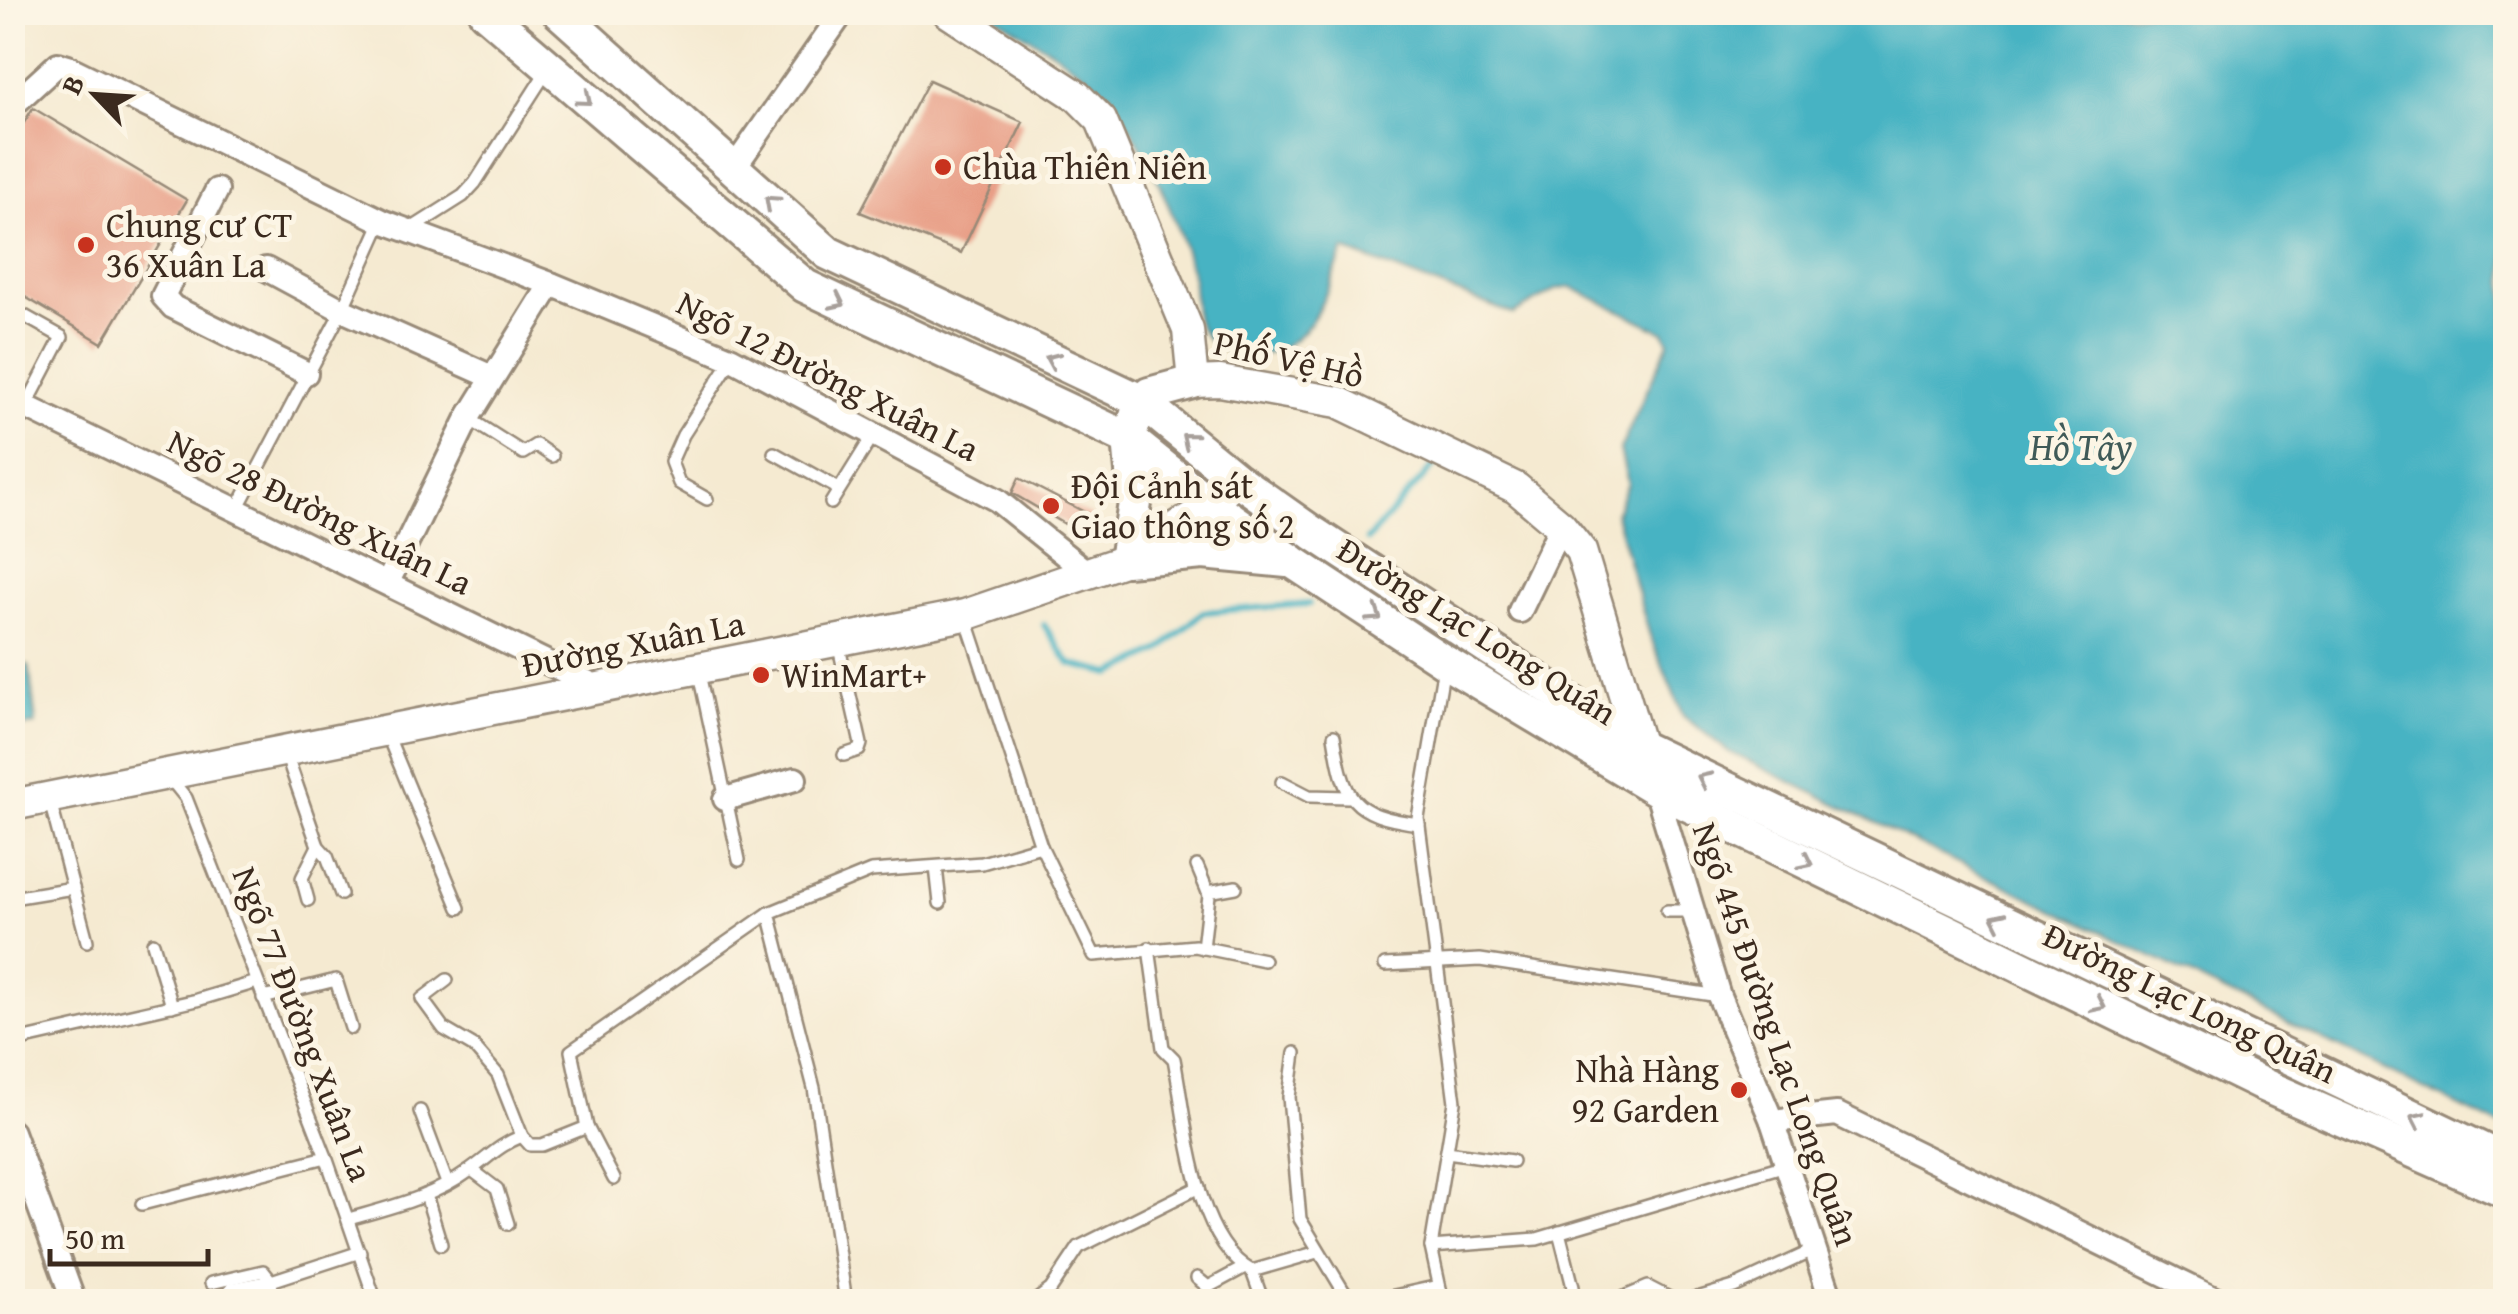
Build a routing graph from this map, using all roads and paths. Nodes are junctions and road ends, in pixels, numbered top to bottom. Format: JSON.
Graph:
{"nodes":[{"id":1,"x":485,"y":12,"type":"edge"},
{"id":2,"x":844,"y":12,"type":"edge"},
{"id":3,"x":948,"y":12,"type":"edge"},
{"id":4,"x":568,"y":16,"type":"edge"},
{"id":5,"x":548,"y":68,"type":"junction"},
{"id":6,"x":12,"y":106,"type":"edge"},
{"id":7,"x":734,"y":168,"type":"junction"},
{"id":8,"x":217,"y":190,"type":"dead end"},
{"id":9,"x":382,"y":222,"type":"junction"},
{"id":10,"x":410,"y":230,"type":"junction"},
{"id":11,"x":266,"y":269,"type":"dead end"},
{"id":12,"x":551,"y":284,"type":"junction"},
{"id":13,"x":12,"y":309,"type":"edge"},
{"id":14,"x":342,"y":310,"type":"junction"},
{"id":15,"x":732,"y":359,"type":"junction"},
{"id":16,"x":306,"y":373,"type":"junction"},
{"id":17,"x":492,"y":377,"type":"junction"},
{"id":18,"x":1193,"y":382,"type":"junction"},
{"id":19,"x":1141,"y":401,"type":"junction"},
{"id":20,"x":19,"y":403,"type":"edge"},
{"id":21,"x":468,"y":418,"type":"junction"},
{"id":22,"x":872,"y":437,"type":"junction"},
{"id":23,"x":1129,"y":439,"type":"junction"},
{"id":24,"x":774,"y":453,"type":"dead end"},
{"id":25,"x":552,"y":456,"type":"dead end"},
{"id":26,"x":1235,"y":478,"type":"junction"},
{"id":27,"x":840,"y":489,"type":"junction"},
{"id":28,"x":706,"y":499,"type":"dead end"},
{"id":29,"x":831,"y":503,"type":"dead end"},
{"id":30,"x":1211,"y":506,"type":"junction"},
{"id":31,"x":236,"y":509,"type":"junction"},
{"id":32,"x":1562,"y":526,"type":"junction"},
{"id":33,"x":1126,"y":560,"type":"junction"},
{"id":34,"x":1293,"y":562,"type":"junction"},
{"id":35,"x":1085,"y":571,"type":"junction"},
{"id":36,"x":388,"y":582,"type":"junction"},
{"id":37,"x":1520,"y":611,"type":"dead end"},
{"id":38,"x":965,"y":616,"type":"junction"},
{"id":39,"x":838,"y":642,"type":"junction"},
{"id":40,"x":1445,"y":662,"type":"junction"},
{"id":41,"x":698,"y":669,"type":"junction"},
{"id":42,"x":597,"y":688,"type":"junction"},
{"id":43,"x":385,"y":730,"type":"junction"},
{"id":44,"x":1334,"y":736,"type":"dead end"},
{"id":45,"x":1640,"y":747,"type":"junction"},
{"id":46,"x":286,"y":751,"type":"junction"},
{"id":47,"x":844,"y":756,"type":"dead end"},
{"id":48,"x":166,"y":773,"type":"junction"},
{"id":49,"x":794,"y":779,"type":"dead end"},
{"id":50,"x":1282,"y":782,"type":"dead end"},
{"id":51,"x":1656,"y":789,"type":"junction"},
{"id":52,"x":49,"y":797,"type":"junction"},
{"id":53,"x":1348,"y":797,"type":"junction"},
{"id":54,"x":725,"y":799,"type":"junction"},
{"id":55,"x":12,"y":804,"type":"edge"},
{"id":56,"x":1419,"y":824,"type":"junction"},
{"id":57,"x":318,"y":846,"type":"junction"},
{"id":58,"x":1042,"y":846,"type":"junction"},
{"id":59,"x":738,"y":860,"type":"dead end"},
{"id":60,"x":1197,"y":866,"type":"dead end"},
{"id":61,"x":936,"y":867,"type":"junction"},
{"id":62,"x":1236,"y":887,"type":"dead end"},
{"id":63,"x":73,"y":888,"type":"junction"},
{"id":64,"x":1208,"y":892,"type":"junction"},
{"id":65,"x":341,"y":894,"type":"dead end"},
{"id":66,"x":12,"y":898,"type":"edge"},
{"id":67,"x":308,"y":900,"type":"dead end"},
{"id":68,"x":940,"y":903,"type":"dead end"},
{"id":69,"x":459,"y":908,"type":"dead end"},
{"id":70,"x":769,"y":914,"type":"junction"},
{"id":71,"x":87,"y":940,"type":"dead end"},
{"id":72,"x":152,"y":943,"type":"dead end"},
{"id":73,"x":1149,"y":948,"type":"junction"},
{"id":74,"x":1203,"y":948,"type":"junction"},
{"id":75,"x":1264,"y":960,"type":"dead end"},
{"id":76,"x":1384,"y":965,"type":"dead end"},
{"id":77,"x":1437,"y":965,"type":"junction"},
{"id":78,"x":447,"y":980,"type":"dead end"},
{"id":79,"x":257,"y":982,"type":"junction"},
{"id":80,"x":1720,"y":996,"type":"junction"},
{"id":81,"x":263,"y":998,"type":"junction"},
{"id":82,"x":172,"y":1006,"type":"junction"},
{"id":83,"x":351,"y":1028,"type":"dead end"},
{"id":84,"x":12,"y":1042,"type":"edge"},
{"id":85,"x":1295,"y":1052,"type":"dead end"},
{"id":86,"x":420,"y":1111,"type":"dead end"},
{"id":87,"x":1772,"y":1121,"type":"junction"},
{"id":88,"x":587,"y":1127,"type":"junction"},
{"id":89,"x":12,"y":1132,"type":"edge"},
{"id":90,"x":522,"y":1136,"type":"junction"},
{"id":91,"x":1447,"y":1152,"type":"junction"},
{"id":92,"x":326,"y":1156,"type":"junction"},
{"id":93,"x":1512,"y":1161,"type":"dead end"},
{"id":94,"x":2506,"y":1161,"type":"edge"},
{"id":95,"x":1786,"y":1165,"type":"junction"},
{"id":96,"x":472,"y":1170,"type":"junction"},
{"id":97,"x":614,"y":1180,"type":"dead end"},
{"id":98,"x":447,"y":1183,"type":"junction"},
{"id":99,"x":1199,"y":1187,"type":"junction"},
{"id":100,"x":2506,"y":1192,"type":"edge"},
{"id":101,"x":426,"y":1196,"type":"junction"},
{"id":102,"x":142,"y":1204,"type":"dead end"},
{"id":103,"x":350,"y":1219,"type":"junction"},
{"id":104,"x":508,"y":1224,"type":"dead end"},
{"id":105,"x":1558,"y":1232,"type":"junction"},
{"id":106,"x":441,"y":1244,"type":"dead end"},
{"id":107,"x":1432,"y":1248,"type":"junction"},
{"id":108,"x":1814,"y":1250,"type":"junction"},
{"id":109,"x":360,"y":1252,"type":"junction"},
{"id":110,"x":1318,"y":1252,"type":"junction"},
{"id":111,"x":1248,"y":1269,"type":"junction"},
{"id":112,"x":1196,"y":1278,"type":"dead end"},
{"id":113,"x":272,"y":1282,"type":"junction"},
{"id":114,"x":211,"y":1283,"type":"dead end"},
{"id":115,"x":1439,"y":1286,"type":"junction"},
{"id":116,"x":1573,"y":1286,"type":"dead end"},
{"id":117,"x":235,"y":1294,"type":"edge"},
{"id":118,"x":1053,"y":1295,"type":"edge"},
{"id":119,"x":74,"y":1302,"type":"edge"},
{"id":120,"x":272,"y":1302,"type":"edge"},
{"id":121,"x":376,"y":1302,"type":"edge"},
{"id":122,"x":846,"y":1302,"type":"edge"},
{"id":123,"x":1034,"y":1302,"type":"edge"},
{"id":124,"x":1263,"y":1302,"type":"edge"},
{"id":125,"x":1358,"y":1302,"type":"edge"},
{"id":126,"x":1367,"y":1302,"type":"edge"},
{"id":127,"x":1443,"y":1302,"type":"edge"},
{"id":128,"x":1613,"y":1302,"type":"edge"},
{"id":129,"x":1680,"y":1302,"type":"edge"},
{"id":130,"x":1832,"y":1302,"type":"edge"},
{"id":131,"x":2221,"y":1302,"type":"edge"}],
"edges":[{"from":1,"to":5,"type":"main road","name":"Đường Lạc Long Quân"},
{"from":2,"to":7,"type":"street"},
{"from":3,"to":18,"type":"street","name":"Phố Vệ Hồ"},
{"from":4,"to":7,"type":"main road","name":"Đường Lạc Long Quân"},
{"from":5,"to":10,"type":"lane"},
{"from":5,"to":23,"type":"main road","name":"Đường Lạc Long Quân","one_way":true},
{"from":6,"to":9,"type":"street","name":"Ngõ 12 Đường Xuân La"},
{"from":19,"to":7,"type":"main road","name":"Đường Lạc Long Quân","one_way":true},
{"from":8,"to":16,"type":"street"},
{"from":9,"to":10,"type":"street","name":"Ngõ 12 Đường Xuân La"},
{"from":9,"to":14,"type":"lane"},
{"from":10,"to":12,"type":"street","name":"Ngõ 12 Đường Xuân La"},
{"from":11,"to":14,"type":"street"},
{"from":12,"to":15,"type":"street","name":"Ngõ 12 Đường Xuân La"},
{"from":12,"to":17,"type":"street"},
{"from":13,"to":20,"type":"lane"},
{"from":14,"to":16,"type":"lane"},
{"from":14,"to":17,"type":"street"},
{"from":15,"to":22,"type":"street","name":"Ngõ 12 Đường Xuân La"},
{"from":15,"to":28,"type":"lane"},
{"from":16,"to":31,"type":"lane"},
{"from":17,"to":21,"type":"street"},
{"from":18,"to":19,"type":"main road"},
{"from":18,"to":32,"type":"street","name":"Phố Vệ Hồ"},
{"from":19,"to":23,"type":"main road"},
{"from":26,"to":19,"type":"main road","name":"Đường Lạc Long Quân","one_way":true},
{"from":20,"to":31,"type":"street","name":"Ngõ 28 Đường Xuân La"},
{"from":21,"to":25,"type":"lane"},
{"from":21,"to":36,"type":"street"},
{"from":22,"to":27,"type":"lane"},
{"from":22,"to":35,"type":"street","name":"Ngõ 12 Đường Xuân La"},
{"from":23,"to":30,"type":"main road","name":"Đường Lạc Long Quân"},
{"from":23,"to":33,"type":"main road"},
{"from":24,"to":27,"type":"lane"},
{"from":26,"to":30,"type":"street","name":"Đường Xuân La"},
{"from":26,"to":45,"type":"main road","name":"Đường Lạc Long Quân"},
{"from":27,"to":29,"type":"lane"},
{"from":30,"to":33,"type":"street","name":"Đường Xuân La"},
{"from":30,"to":34,"type":"main road","name":"Đường Lạc Long Quân"},
{"from":31,"to":36,"type":"street","name":"Ngõ 28 Đường Xuân La"},
{"from":32,"to":37,"type":"street"},
{"from":32,"to":45,"type":"street","name":"Phố Vệ Hồ"},
{"from":33,"to":34,"type":"main road"},
{"from":33,"to":35,"type":"street","name":"Đường Xuân La"},
{"from":34,"to":40,"type":"main road","name":"Đường Lạc Long Quân","one_way":true},
{"from":35,"to":38,"type":"street","name":"Đường Xuân La"},
{"from":36,"to":42,"type":"street","name":"Ngõ 28 Đường Xuân La"},
{"from":38,"to":39,"type":"street","name":"Đường Xuân La"},
{"from":38,"to":58,"type":"lane"},
{"from":39,"to":41,"type":"street","name":"Đường Xuân La"},
{"from":39,"to":47,"type":"lane"},
{"from":40,"to":51,"type":"main road","name":"Đường Lạc Long Quân"},
{"from":40,"to":56,"type":"lane"},
{"from":41,"to":42,"type":"street","name":"Đường Xuân La"},
{"from":41,"to":54,"type":"lane"},
{"from":42,"to":43,"type":"street","name":"Đường Xuân La"},
{"from":43,"to":46,"type":"street","name":"Đường Xuân La"},
{"from":43,"to":69,"type":"lane"},
{"from":44,"to":53,"type":"lane"},
{"from":45,"to":51,"type":"street","name":"Ngõ 445 Đường Lạc Long Quân"},
{"from":94,"to":45,"type":"main road","name":"Đường Lạc Long Quân","one_way":true},
{"from":46,"to":48,"type":"street","name":"Đường Xuân La"},
{"from":46,"to":57,"type":"lane"},
{"from":48,"to":52,"type":"street","name":"Đường Xuân La"},
{"from":48,"to":79,"type":"lane","name":"Ngõ 77 Đường Xuân La"},
{"from":49,"to":54,"type":"street"},
{"from":50,"to":53,"type":"lane"},
{"from":51,"to":80,"type":"street","name":"Ngõ 445 Đường Lạc Long Quân"},
{"from":51,"to":100,"type":"main road","name":"Đường Lạc Long Quân","one_way":true},
{"from":52,"to":55,"type":"street","name":"Đường Xuân La"},
{"from":52,"to":63,"type":"lane"},
{"from":53,"to":56,"type":"lane"},
{"from":54,"to":59,"type":"lane"},
{"from":56,"to":77,"type":"lane"},
{"from":57,"to":65,"type":"lane"},
{"from":57,"to":67,"type":"lane"},
{"from":58,"to":61,"type":"lane"},
{"from":58,"to":73,"type":"lane"},
{"from":60,"to":64,"type":"lane"},
{"from":61,"to":68,"type":"lane"},
{"from":61,"to":70,"type":"lane"},
{"from":62,"to":64,"type":"lane"},
{"from":63,"to":66,"type":"lane"},
{"from":63,"to":71,"type":"lane"},
{"from":64,"to":74,"type":"lane"},
{"from":70,"to":88,"type":"lane"},
{"from":70,"to":122,"type":"lane"},
{"from":72,"to":82,"type":"lane"},
{"from":73,"to":74,"type":"lane"},
{"from":73,"to":99,"type":"lane"},
{"from":74,"to":75,"type":"lane"},
{"from":76,"to":77,"type":"lane"},
{"from":77,"to":80,"type":"lane"},
{"from":77,"to":91,"type":"lane"},
{"from":78,"to":90,"type":"lane"},
{"from":79,"to":81,"type":"lane","name":"Ngõ 77 Đường Xuân La"},
{"from":79,"to":82,"type":"lane"},
{"from":80,"to":87,"type":"street","name":"Ngõ 445 Đường Lạc Long Quân"},
{"from":81,"to":83,"type":"lane"},
{"from":81,"to":92,"type":"lane","name":"Ngõ 77 Đường Xuân La"},
{"from":82,"to":84,"type":"lane"},
{"from":85,"to":110,"type":"lane"},
{"from":86,"to":98,"type":"lane"},
{"from":87,"to":95,"type":"street","name":"Ngõ 445 Đường Lạc Long Quân"},
{"from":87,"to":131,"type":"street"},
{"from":88,"to":90,"type":"lane"},
{"from":88,"to":97,"type":"lane"},
{"from":89,"to":119,"type":"street"},
{"from":90,"to":96,"type":"lane"},
{"from":91,"to":93,"type":"lane"},
{"from":91,"to":107,"type":"lane"},
{"from":92,"to":102,"type":"lane"},
{"from":92,"to":103,"type":"lane","name":"Ngõ 77 Đường Xuân La"},
{"from":95,"to":105,"type":"lane"},
{"from":95,"to":108,"type":"street","name":"Ngõ 445 Đường Lạc Long Quân"},
{"from":96,"to":98,"type":"lane"},
{"from":96,"to":104,"type":"lane"},
{"from":98,"to":101,"type":"lane"},
{"from":99,"to":111,"type":"lane"},
{"from":99,"to":118,"type":"lane"},
{"from":101,"to":103,"type":"lane"},
{"from":101,"to":106,"type":"lane"},
{"from":103,"to":109,"type":"lane","name":"Ngõ 77 Đường Xuân La"},
{"from":105,"to":107,"type":"lane"},
{"from":105,"to":116,"type":"lane"},
{"from":107,"to":115,"type":"lane"},
{"from":108,"to":129,"type":"lane"},
{"from":108,"to":130,"type":"street","name":"Ngõ 445 Đường Lạc Long Quân"},
{"from":109,"to":113,"type":"lane"},
{"from":109,"to":121,"type":"lane","name":"Ngõ 77 Đường Xuân La"},
{"from":110,"to":111,"type":"lane"},
{"from":110,"to":125,"type":"lane"},
{"from":111,"to":112,"type":"lane"},
{"from":111,"to":124,"type":"lane"},
{"from":113,"to":114,"type":"lane"},
{"from":113,"to":117,"type":"lane"},
{"from":113,"to":120,"type":"lane"},
{"from":115,"to":126,"type":"lane"},
{"from":115,"to":127,"type":"lane"},
{"from":118,"to":123,"type":"lane"},
{"from":128,"to":129,"type":"lane"}]}
